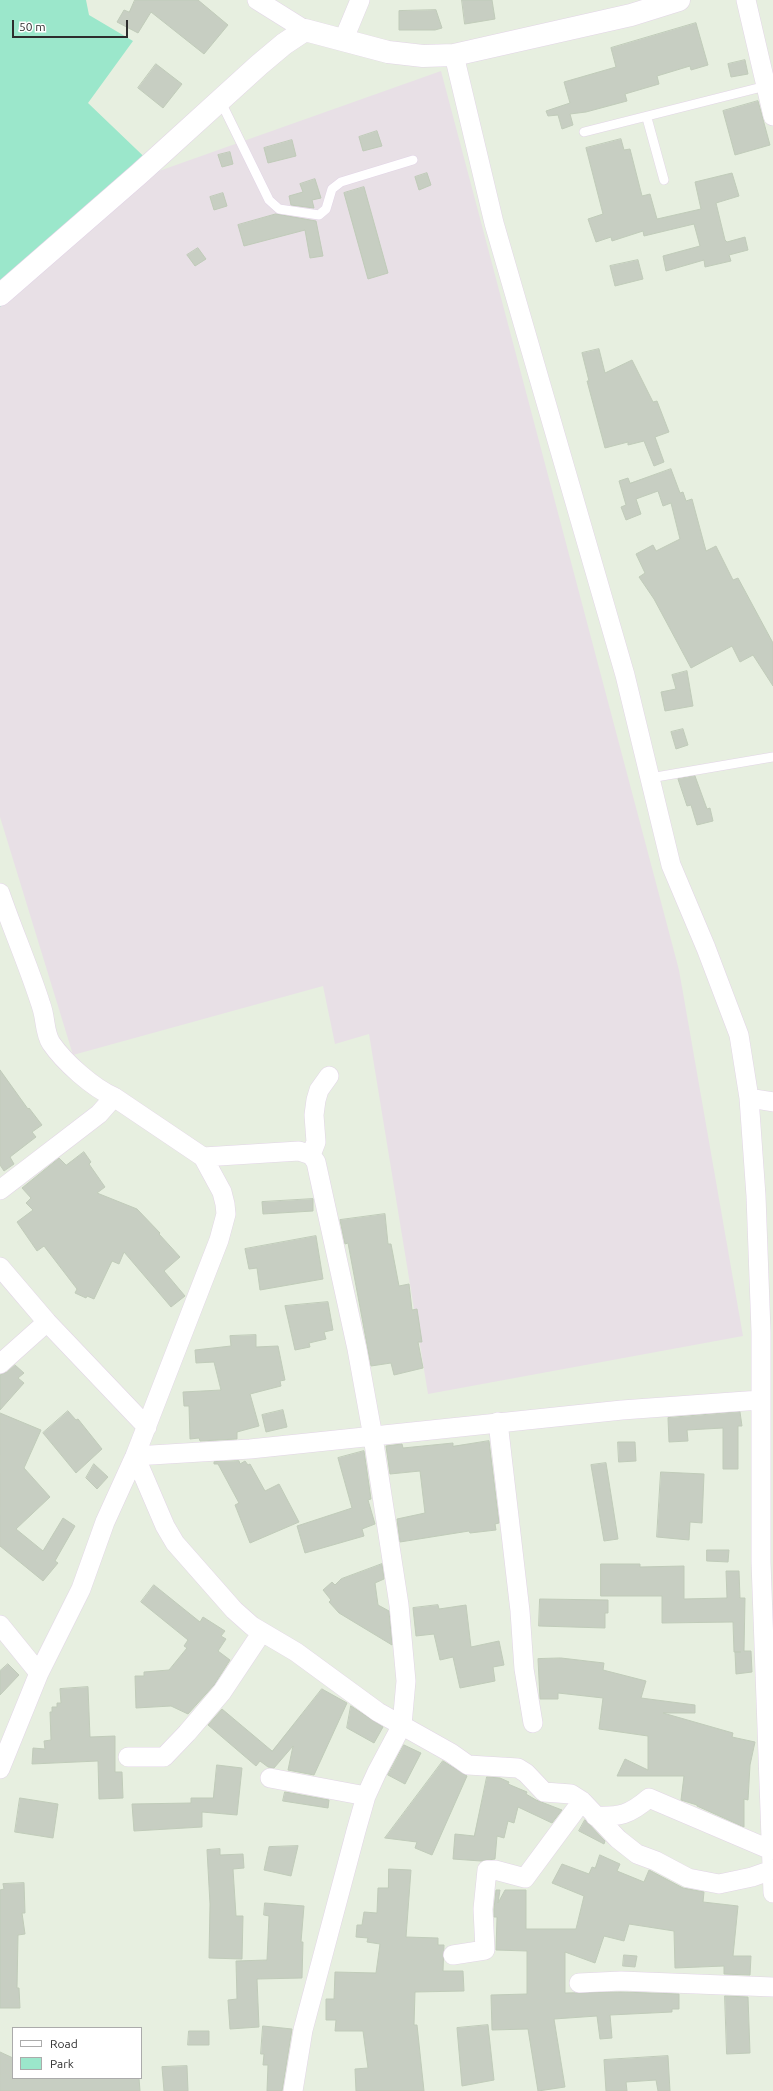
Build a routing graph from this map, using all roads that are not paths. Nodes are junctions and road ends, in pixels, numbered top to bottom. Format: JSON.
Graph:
{"nodes":[{"id":1,"x":257,"y":0,"type":"edge"},
{"id":2,"x":360,"y":0,"type":"edge"},
{"id":3,"x":679,"y":0,"type":"edge"},
{"id":4,"x":746,"y":0,"type":"edge"},
{"id":5,"x":305,"y":30,"type":"junction"},
{"id":6,"x":344,"y":41,"type":"junction"},
{"id":7,"x":454,"y":55,"type":"junction"},
{"id":8,"x":766,"y":86,"type":"junction"},
{"id":9,"x":220,"y":100,"type":"junction"},
{"id":10,"x":773,"y":116,"type":"edge"},
{"id":11,"x":648,"y":118,"type":"junction"},
{"id":12,"x":584,"y":132,"type":"dead end"},
{"id":13,"x":414,"y":160,"type":"dead end"},
{"id":14,"x":664,"y":180,"type":"dead end"},
{"id":15,"x":0,"y":296,"type":"edge"},
{"id":16,"x":773,"y":757,"type":"edge"},
{"id":17,"x":650,"y":778,"type":"junction"},
{"id":18,"x":0,"y":893,"type":"edge"},
{"id":19,"x":329,"y":1076,"type":"dead end"},
{"id":20,"x":114,"y":1097,"type":"junction"},
{"id":21,"x":749,"y":1098,"type":"junction"},
{"id":22,"x":773,"y":1102,"type":"edge"},
{"id":23,"x":311,"y":1155,"type":"junction"},
{"id":24,"x":203,"y":1157,"type":"junction"},
{"id":25,"x":0,"y":1190,"type":"edge"},
{"id":26,"x":0,"y":1267,"type":"edge"},
{"id":27,"x":47,"y":1322,"type":"junction"},
{"id":28,"x":767,"y":1335,"type":"edge"},
{"id":29,"x":0,"y":1364,"type":"edge"},
{"id":30,"x":760,"y":1400,"type":"junction"},
{"id":31,"x":498,"y":1422,"type":"junction"},
{"id":32,"x":147,"y":1427,"type":"junction"},
{"id":33,"x":373,"y":1437,"type":"junction"},
{"id":34,"x":135,"y":1456,"type":"junction"},
{"id":35,"x":767,"y":1519,"type":"edge"},
{"id":36,"x":0,"y":1625,"type":"edge"},
{"id":37,"x":262,"y":1632,"type":"junction"},
{"id":38,"x":39,"y":1673,"type":"junction"},
{"id":39,"x":769,"y":1691,"type":"edge"},
{"id":40,"x":533,"y":1723,"type":"dead end"},
{"id":41,"x":402,"y":1725,"type":"junction"},
{"id":42,"x":128,"y":1757,"type":"dead end"},
{"id":43,"x":0,"y":1769,"type":"edge"},
{"id":44,"x":270,"y":1778,"type":"dead end"},
{"id":45,"x":366,"y":1796,"type":"junction"},
{"id":46,"x":582,"y":1801,"type":"junction"},
{"id":47,"x":594,"y":1816,"type":"junction"},
{"id":48,"x":772,"y":1850,"type":"junction"},
{"id":49,"x":772,"y":1870,"type":"edge"},
{"id":50,"x":773,"y":1893,"type":"edge"},
{"id":51,"x":453,"y":1955,"type":"dead end"},
{"id":52,"x":579,"y":1983,"type":"dead end"},
{"id":53,"x":773,"y":1987,"type":"edge"},
{"id":54,"x":293,"y":2091,"type":"edge"}],
"edges":[{"from":1,"to":5,"type":"street"},
{"from":2,"to":6,"type":"street"},
{"from":3,"to":7,"type":"street"},
{"from":4,"to":8,"type":"street"},
{"from":5,"to":6,"type":"street"},
{"from":5,"to":9,"type":"street"},
{"from":6,"to":7,"type":"street"},
{"from":7,"to":17,"type":"street"},
{"from":8,"to":10,"type":"street"},
{"from":8,"to":11,"type":"lane"},
{"from":9,"to":13,"type":"lane"},
{"from":9,"to":15,"type":"street"},
{"from":11,"to":12,"type":"lane"},
{"from":11,"to":14,"type":"lane"},
{"from":16,"to":17,"type":"lane"},
{"from":17,"to":21,"type":"street"},
{"from":18,"to":20,"type":"street"},
{"from":19,"to":23,"type":"street"},
{"from":20,"to":24,"type":"street"},
{"from":20,"to":25,"type":"street"},
{"from":21,"to":22,"type":"street"},
{"from":21,"to":28,"type":"street"},
{"from":23,"to":24,"type":"street"},
{"from":23,"to":33,"type":"street"},
{"from":24,"to":32,"type":"street"},
{"from":26,"to":27,"type":"street"},
{"from":27,"to":29,"type":"street"},
{"from":27,"to":32,"type":"street"},
{"from":28,"to":30,"type":"street"},
{"from":30,"to":31,"type":"street"},
{"from":30,"to":35,"type":"street"},
{"from":31,"to":33,"type":"street"},
{"from":31,"to":40,"type":"street"},
{"from":32,"to":34,"type":"street"},
{"from":33,"to":34,"type":"street"},
{"from":33,"to":41,"type":"street"},
{"from":34,"to":37,"type":"street"},
{"from":34,"to":38,"type":"street"},
{"from":35,"to":39,"type":"street"},
{"from":36,"to":38,"type":"street"},
{"from":37,"to":41,"type":"street"},
{"from":37,"to":42,"type":"street"},
{"from":38,"to":43,"type":"street"},
{"from":39,"to":48,"type":"street"},
{"from":41,"to":45,"type":"street"},
{"from":41,"to":46,"type":"street"},
{"from":44,"to":45,"type":"street"},
{"from":45,"to":54,"type":"street"},
{"from":46,"to":47,"type":"street"},
{"from":46,"to":51,"type":"street"},
{"from":47,"to":48,"type":"street"},
{"from":47,"to":49,"type":"street"},
{"from":48,"to":49,"type":"street"},
{"from":49,"to":50,"type":"street"},
{"from":52,"to":53,"type":"street"}]}
